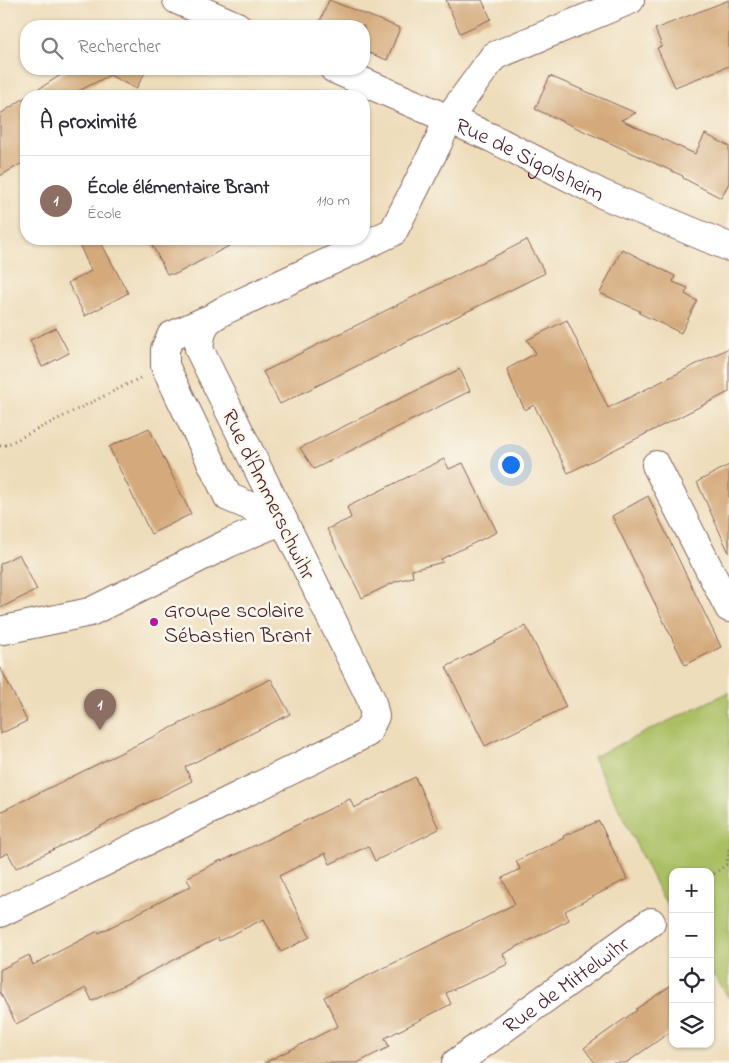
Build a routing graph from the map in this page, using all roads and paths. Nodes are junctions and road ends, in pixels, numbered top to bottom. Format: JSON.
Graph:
{"nodes":[{"id":1,"x":176,"y":0,"type":"edge"},
{"id":2,"x":630,"y":0,"type":"edge"},
{"id":3,"x":222,"y":20,"type":"edge"},
{"id":4,"x":348,"y":75,"type":"edge"},
{"id":5,"x":448,"y":119,"type":"junction"},
{"id":6,"x":370,"y":243,"type":"edge"},
{"id":7,"x":365,"y":245,"type":"edge"},
{"id":8,"x":729,"y":247,"type":"edge"},
{"id":9,"x":207,"y":320,"type":"junction"},
{"id":10,"x":166,"y":366,"type":"junction"},
{"id":11,"x":0,"y":446,"type":"edge"},
{"id":12,"x":656,"y":465,"type":"dead end"},
{"id":13,"x":283,"y":520,"type":"junction"},
{"id":14,"x":729,"y":608,"type":"edge"},
{"id":15,"x":4,"y":630,"type":"dead end"},
{"id":16,"x":729,"y":849,"type":"edge"},
{"id":17,"x":714,"y":874,"type":"edge"},
{"id":18,"x":0,"y":913,"type":"edge"},
{"id":19,"x":651,"y":922,"type":"dead end"},
{"id":20,"x":471,"y":1059,"type":"edge"}],
"edges":[{"from":1,"to":3,"type":"street"},
{"from":2,"to":5,"type":"street"},
{"from":4,"to":5,"type":"street","name":"Rue de Sigolsheim"},
{"from":5,"to":6,"type":"street"},
{"from":5,"to":8,"type":"street","name":"Rue de Sigolsheim"},
{"from":7,"to":9,"type":"street"},
{"from":9,"to":10,"type":"street"},
{"from":9,"to":13,"type":"street","name":"Rue d'Ammerschwihr"},
{"from":10,"to":11,"type":"path"},
{"from":10,"to":13,"type":"street"},
{"from":12,"to":14,"type":"street"},
{"from":13,"to":15,"type":"street"},
{"from":13,"to":18,"type":"street","name":"Rue d'Ammerschwihr"},
{"from":16,"to":17,"type":"path"},
{"from":19,"to":20,"type":"street","name":"Rue de Mittelwihr"}]}
